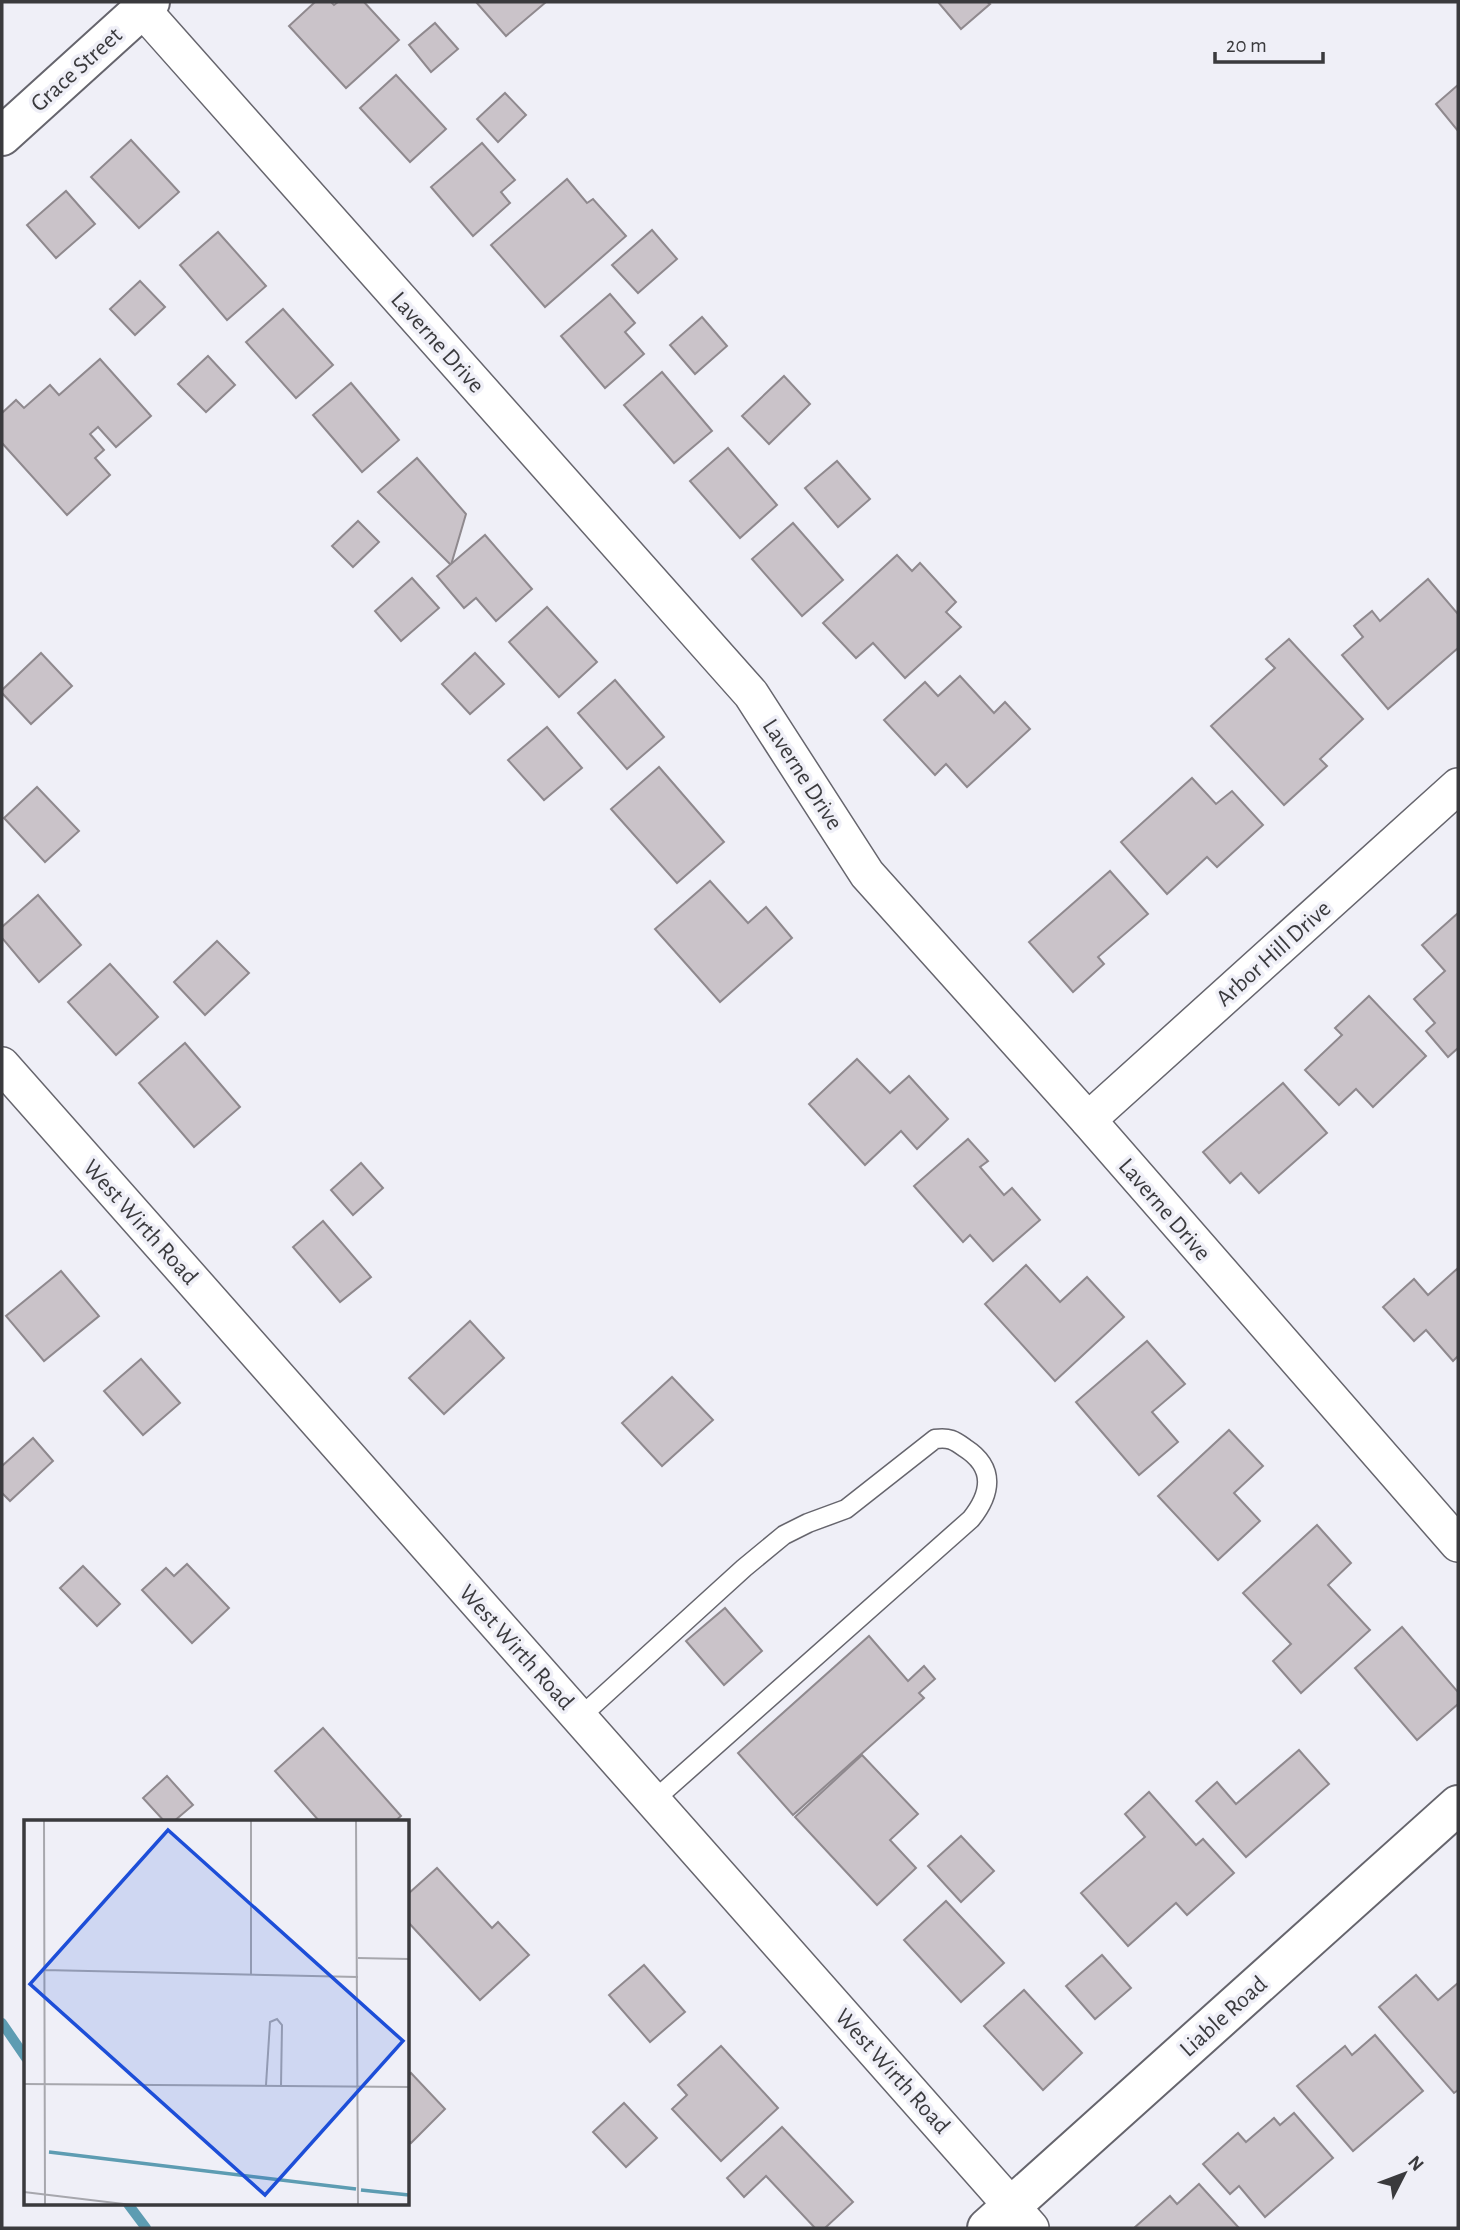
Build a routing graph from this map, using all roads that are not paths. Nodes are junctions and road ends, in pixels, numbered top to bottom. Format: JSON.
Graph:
{"nodes":[{"id":1,"x":146,"y":5,"type":"edge"},
{"id":2,"x":2,"y":136,"type":"edge"},
{"id":3,"x":1458,"y":786,"type":"edge"},
{"id":4,"x":2,"y":1065,"type":"edge"},
{"id":5,"x":1088,"y":1120,"type":"junction"},
{"id":6,"x":1458,"y":1544,"type":"edge"},
{"id":7,"x":579,"y":1717,"type":"junction"},
{"id":8,"x":653,"y":1801,"type":"junction"},
{"id":9,"x":1458,"y":1805,"type":"edge"},
{"id":10,"x":1010,"y":2221,"type":"edge"}],
"edges":[{"from":1,"to":2,"type":"street","name":"Grace Street"},
{"from":1,"to":5,"type":"street","name":"Laverne Drive"},
{"from":3,"to":5,"type":"street","name":"Arbor Hill Drive"},
{"from":4,"to":7,"type":"street","name":"West Wirth Road"},
{"from":5,"to":6,"type":"street","name":"Laverne Drive"},
{"from":7,"to":8,"type":"street","name":"West Wirth Road"},
{"from":7,"to":8,"type":"lane"},
{"from":8,"to":10,"type":"street","name":"West Wirth Road"},
{"from":9,"to":10,"type":"street","name":"Liable Road"}]}
